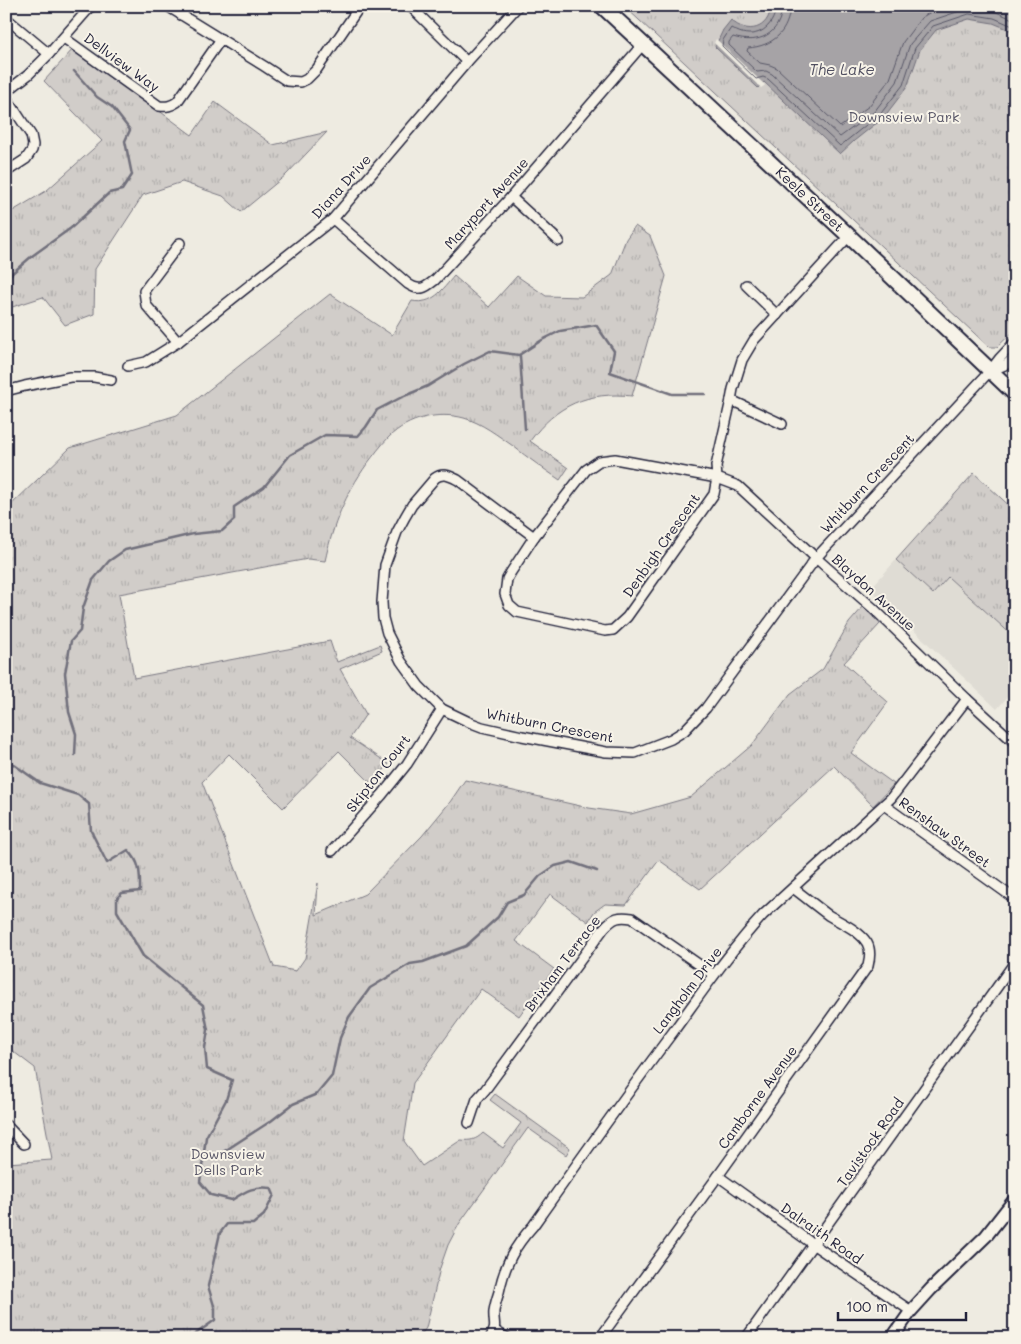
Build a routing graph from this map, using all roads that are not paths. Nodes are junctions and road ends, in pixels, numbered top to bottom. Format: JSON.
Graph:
{"nodes":[{"id":1,"x":91,"y":6,"type":"edge"},
{"id":2,"x":167,"y":6,"type":"edge"},
{"id":3,"x":187,"y":6,"type":"edge"},
{"id":4,"x":360,"y":6,"type":"edge"},
{"id":5,"x":410,"y":6,"type":"edge"},
{"id":6,"x":518,"y":6,"type":"edge"},
{"id":7,"x":602,"y":6,"type":"edge"},
{"id":8,"x":182,"y":15,"type":"junction"},
{"id":9,"x":6,"y":18,"type":"edge"},
{"id":10,"x":64,"y":38,"type":"junction"},
{"id":11,"x":221,"y":39,"type":"junction"},
{"id":12,"x":643,"y":44,"type":"junction"},
{"id":13,"x":49,"y":54,"type":"junction"},
{"id":14,"x":467,"y":62,"type":"junction"},
{"id":15,"x":6,"y":92,"type":"edge"},
{"id":16,"x":6,"y":97,"type":"edge"},
{"id":17,"x":6,"y":172,"type":"edge"},
{"id":18,"x":511,"y":197,"type":"junction"},
{"id":19,"x":333,"y":220,"type":"junction"},
{"id":20,"x":849,"y":236,"type":"junction"},
{"id":21,"x":559,"y":241,"type":"dead end"},
{"id":22,"x":180,"y":243,"type":"dead end"},
{"id":23,"x":746,"y":285,"type":"dead end"},
{"id":24,"x":776,"y":315,"type":"junction"},
{"id":25,"x":178,"y":342,"type":"junction"},
{"id":26,"x":1015,"y":342,"type":"edge"},
{"id":27,"x":1015,"y":357,"type":"edge"},
{"id":28,"x":128,"y":366,"type":"dead end"},
{"id":29,"x":990,"y":371,"type":"junction"},
{"id":30,"x":111,"y":380,"type":"dead end"},
{"id":31,"x":6,"y":391,"type":"edge"},
{"id":32,"x":1015,"y":394,"type":"edge"},
{"id":33,"x":731,"y":400,"type":"junction"},
{"id":34,"x":782,"y":424,"type":"dead end"},
{"id":35,"x":717,"y":478,"type":"junction"},
{"id":36,"x":534,"y":537,"type":"junction"},
{"id":37,"x":816,"y":558,"type":"junction"},
{"id":38,"x":967,"y":699,"type":"junction"},
{"id":39,"x":442,"y":709,"type":"junction"},
{"id":40,"x":1015,"y":742,"type":"edge"},
{"id":41,"x":884,"y":805,"type":"junction"},
{"id":42,"x":332,"y":851,"type":"dead end"},
{"id":43,"x":793,"y":888,"type":"junction"},
{"id":44,"x":1015,"y":899,"type":"edge"},
{"id":45,"x":1015,"y":962,"type":"edge"},
{"id":46,"x":714,"y":975,"type":"junction"},
{"id":47,"x":469,"y":1123,"type":"dead end"},
{"id":48,"x":6,"y":1124,"type":"edge"},
{"id":49,"x":24,"y":1144,"type":"dead end"},
{"id":50,"x":718,"y":1176,"type":"junction"},
{"id":51,"x":1015,"y":1199,"type":"edge"},
{"id":52,"x":1010,"y":1214,"type":"edge"},
{"id":53,"x":814,"y":1245,"type":"junction"},
{"id":54,"x":911,"y":1310,"type":"junction"},
{"id":55,"x":492,"y":1334,"type":"edge"},
{"id":56,"x":507,"y":1338,"type":"edge"},
{"id":57,"x":600,"y":1338,"type":"edge"},
{"id":58,"x":746,"y":1338,"type":"edge"},
{"id":59,"x":892,"y":1338,"type":"edge"}],
"edges":[{"from":1,"to":10,"type":"street"},
{"from":2,"to":8,"type":"street"},
{"from":3,"to":8,"type":"street"},
{"from":4,"to":11,"type":"street"},
{"from":5,"to":14,"type":"street"},
{"from":6,"to":14,"type":"street","name":"Diana Drive"},
{"from":7,"to":12,"type":"main road","name":"Keele Street"},
{"from":8,"to":11,"type":"street"},
{"from":9,"to":13,"type":"street"},
{"from":10,"to":11,"type":"street","name":"Dellview Way"},
{"from":10,"to":13,"type":"street"},
{"from":12,"to":18,"type":"street","name":"Maryport Avenue"},
{"from":12,"to":20,"type":"main road","name":"Keele Street"},
{"from":13,"to":15,"type":"street"},
{"from":14,"to":19,"type":"street","name":"Diana Drive"},
{"from":16,"to":17,"type":"street"},
{"from":18,"to":19,"type":"street","name":"Maryport Avenue"},
{"from":18,"to":21,"type":"street"},
{"from":19,"to":25,"type":"street","name":"Diana Drive"},
{"from":20,"to":24,"type":"street","name":"Denbigh Crescent"},
{"from":20,"to":29,"type":"main road","name":"Keele Street"},
{"from":22,"to":25,"type":"street"},
{"from":23,"to":24,"type":"street"},
{"from":24,"to":33,"type":"street","name":"Denbigh Crescent"},
{"from":25,"to":28,"type":"street","name":"Diana Drive"},
{"from":26,"to":29,"type":"street","name":"Whitburn Crescent"},
{"from":27,"to":29,"type":"street"},
{"from":29,"to":32,"type":"main road","name":"Keele Street"},
{"from":29,"to":37,"type":"street","name":"Whitburn Crescent"},
{"from":30,"to":31,"type":"street"},
{"from":33,"to":34,"type":"street"},
{"from":33,"to":35,"type":"street","name":"Denbigh Crescent"},
{"from":35,"to":36,"type":"street","name":"Blaydon Avenue"},
{"from":35,"to":36,"type":"street","name":"Denbigh Crescent"},
{"from":35,"to":37,"type":"street","name":"Blaydon Avenue"},
{"from":36,"to":39,"type":"street","name":"Whitburn Crescent"},
{"from":37,"to":38,"type":"street","name":"Blaydon Avenue"},
{"from":37,"to":39,"type":"street","name":"Whitburn Crescent"},
{"from":38,"to":40,"type":"street","name":"Blaydon Avenue"},
{"from":38,"to":41,"type":"street","name":"Langholm Drive"},
{"from":39,"to":42,"type":"street","name":"Skipton Court"},
{"from":41,"to":43,"type":"street","name":"Langholm Drive"},
{"from":41,"to":44,"type":"street","name":"Renshaw Street"},
{"from":43,"to":46,"type":"street","name":"Langholm Drive"},
{"from":43,"to":50,"type":"street","name":"Camborne Avenue"},
{"from":45,"to":53,"type":"street","name":"Tavistock Road"},
{"from":46,"to":47,"type":"street","name":"Brixham Terrace"},
{"from":46,"to":55,"type":"street","name":"Langholm Drive"},
{"from":48,"to":49,"type":"street"},
{"from":50,"to":53,"type":"street","name":"Dalraith Road"},
{"from":50,"to":57,"type":"street","name":"Camborne Avenue"},
{"from":51,"to":52,"type":"street"},
{"from":52,"to":54,"type":"street"},
{"from":53,"to":54,"type":"street","name":"Dalraith Road"},
{"from":53,"to":58,"type":"street","name":"Tavistock Road"},
{"from":54,"to":59,"type":"street"},
{"from":55,"to":56,"type":"street"}]}
